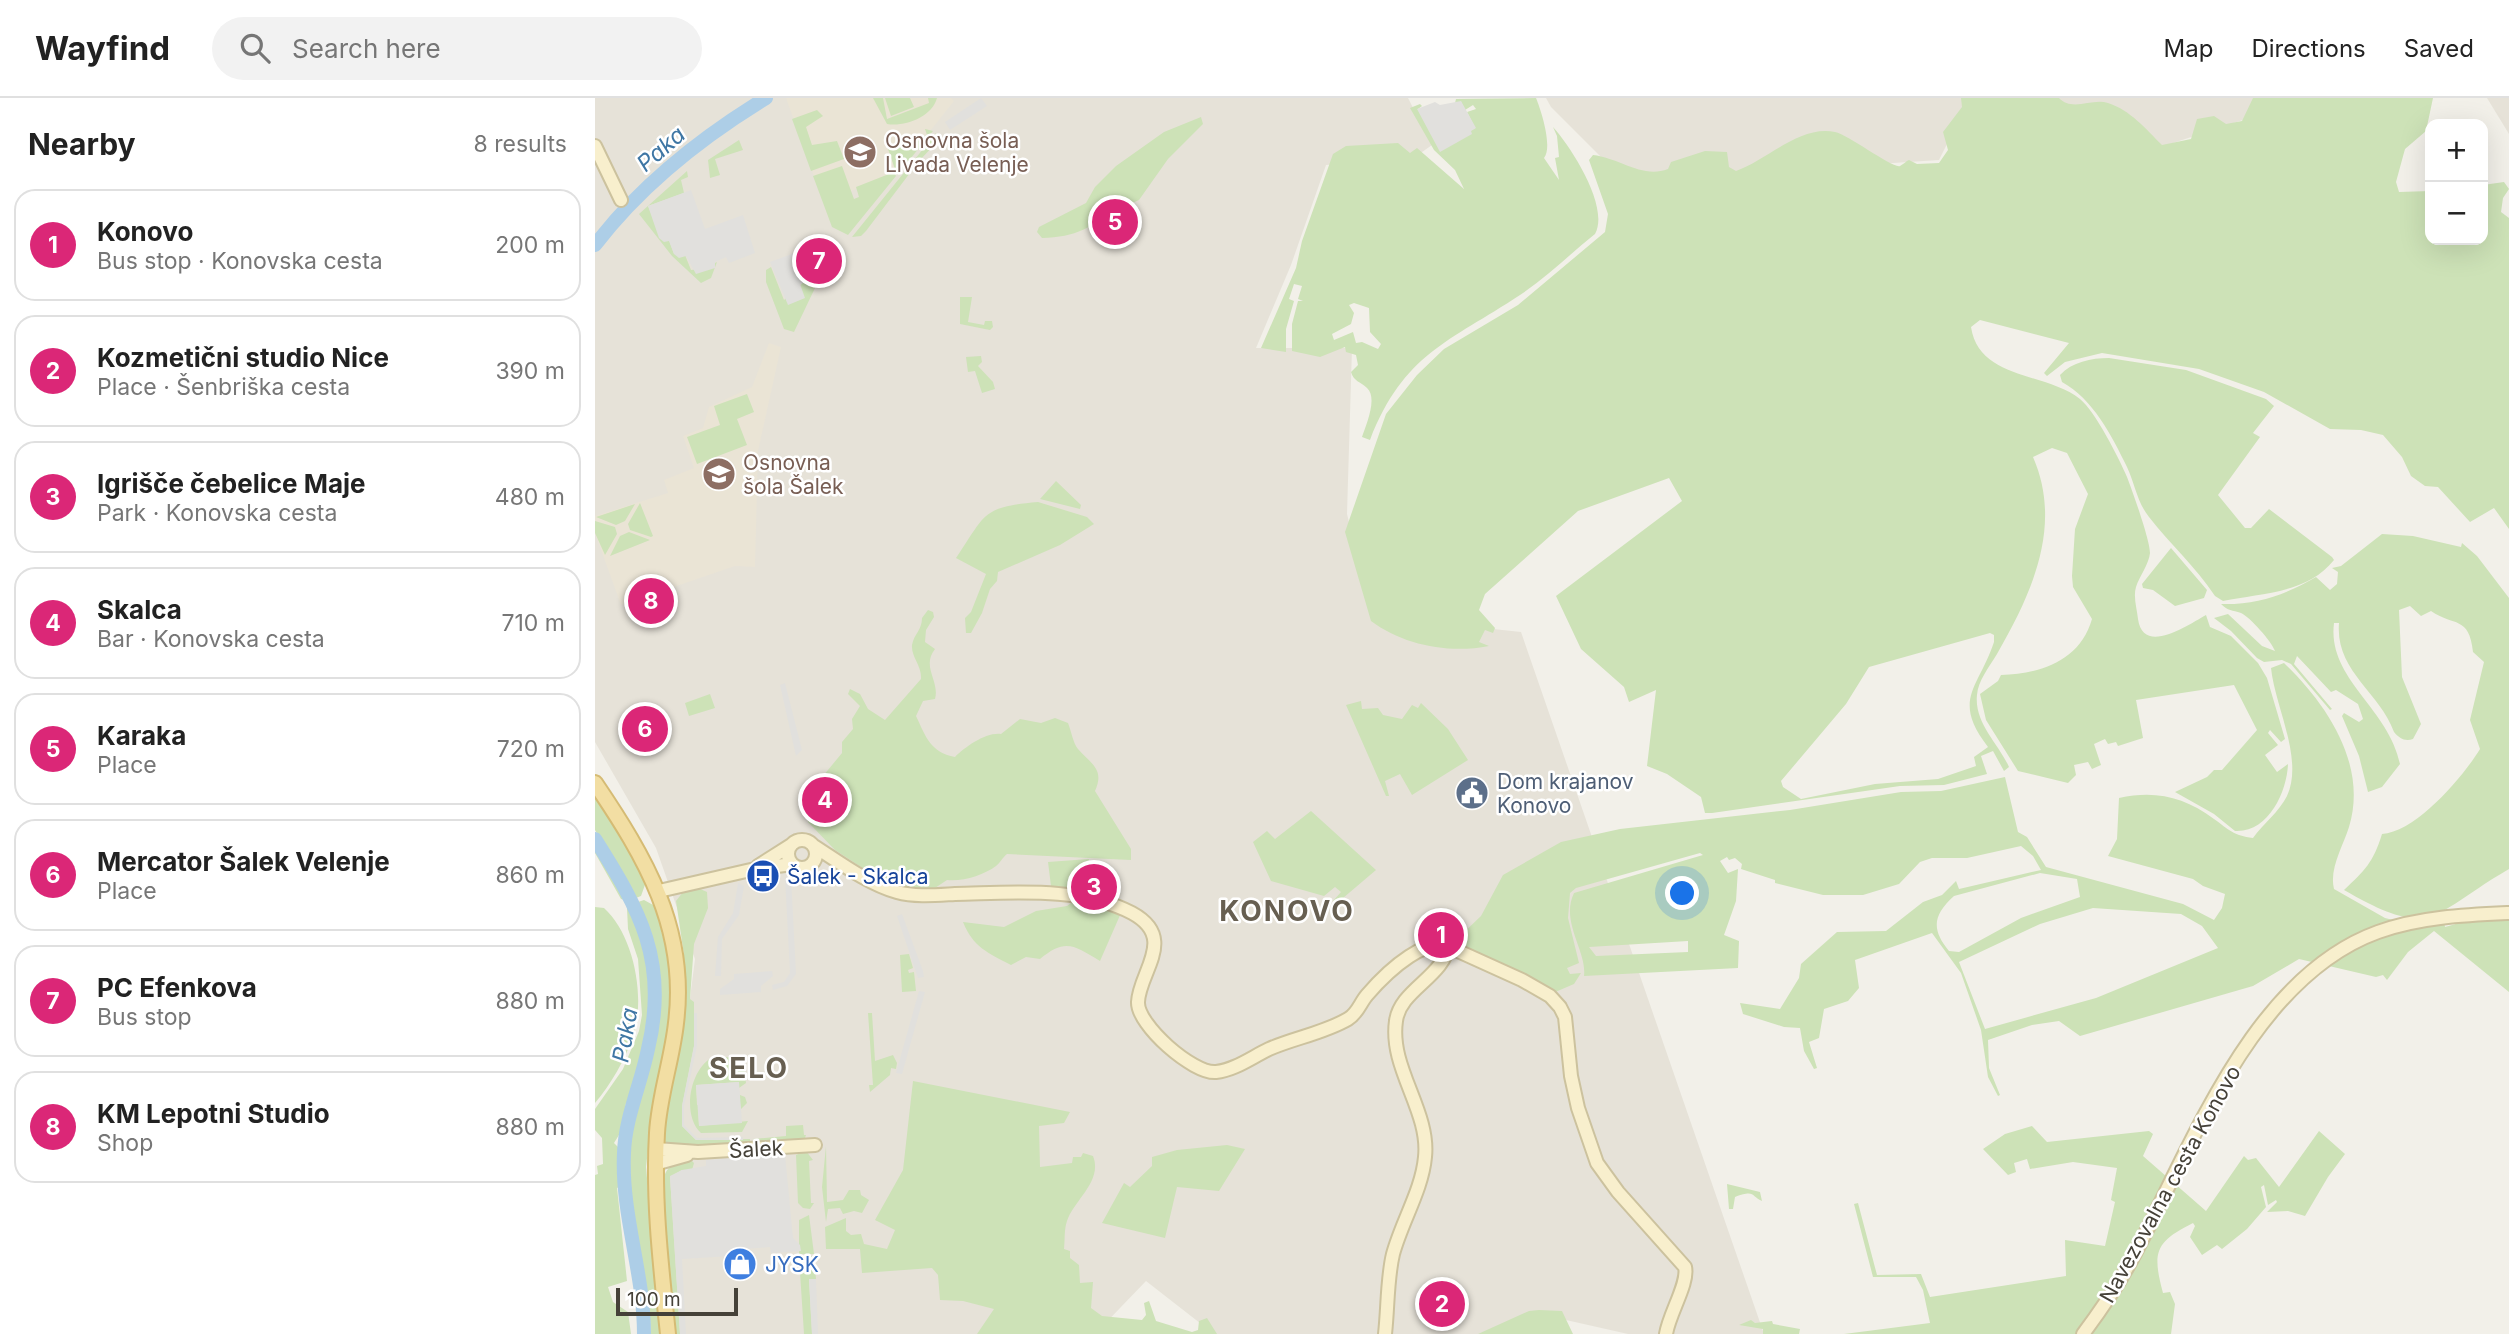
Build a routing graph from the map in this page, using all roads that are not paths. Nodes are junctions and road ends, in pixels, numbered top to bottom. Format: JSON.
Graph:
{"nodes":[{"id":1,"x":595,"y":146,"type":"edge"},
{"id":2,"x":621,"y":200,"type":"dead end"},
{"id":3,"x":595,"y":783,"type":"edge"},
{"id":4,"x":792,"y":845,"type":"junction"},
{"id":5,"x":814,"y":846,"type":"junction"},
{"id":6,"x":841,"y":863,"type":"junction"},
{"id":7,"x":792,"y":864,"type":"junction"},
{"id":8,"x":811,"y":865,"type":"junction"},
{"id":9,"x":755,"y":869,"type":"junction"},
{"id":10,"x":659,"y":891,"type":"junction"},
{"id":11,"x":2509,"y":913,"type":"edge"},
{"id":12,"x":1449,"y":943,"type":"junction"},
{"id":13,"x":815,"y":1145,"type":"dead end"},
{"id":14,"x":656,"y":1149,"type":"junction"},
{"id":15,"x":698,"y":1152,"type":"junction"},
{"id":16,"x":655,"y":1164,"type":"junction"},
{"id":17,"x":668,"y":1334,"type":"edge"},
{"id":18,"x":1385,"y":1334,"type":"edge"},
{"id":19,"x":1666,"y":1334,"type":"edge"},
{"id":20,"x":2083,"y":1334,"type":"edge"}],
"edges":[{"from":1,"to":2,"type":"street"},
{"from":3,"to":10,"type":"main road"},
{"from":4,"to":5,"type":"street"},
{"from":4,"to":7,"type":"street"},
{"from":4,"to":9,"type":"street"},
{"from":5,"to":6,"type":"street"},
{"from":5,"to":8,"type":"street"},
{"from":6,"to":8,"type":"street"},
{"from":6,"to":12,"type":"street"},
{"from":7,"to":8,"type":"street"},
{"from":7,"to":9,"type":"street"},
{"from":9,"to":10,"type":"street"},
{"from":10,"to":14,"type":"main road"},
{"from":11,"to":20,"type":"street","name":"Navezovalna cesta Konovo"},
{"from":12,"to":18,"type":"street"},
{"from":12,"to":19,"type":"street"},
{"from":13,"to":15,"type":"street","name":"Šalek"},
{"from":14,"to":15,"type":"street"},
{"from":14,"to":16,"type":"main road"},
{"from":15,"to":16,"type":"street"},
{"from":16,"to":17,"type":"main road"}]}
